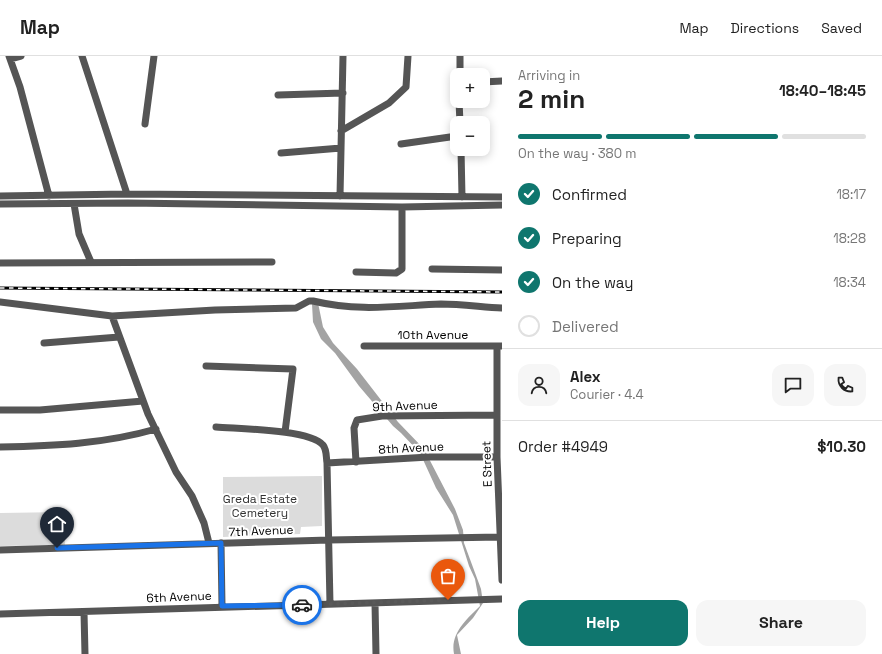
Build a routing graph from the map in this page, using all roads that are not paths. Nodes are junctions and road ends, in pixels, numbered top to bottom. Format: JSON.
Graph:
{"nodes":[{"id":1,"x":21,"y":56,"type":"edge"},
{"id":2,"x":82,"y":56,"type":"edge"},
{"id":3,"x":154,"y":56,"type":"edge"},
{"id":4,"x":343,"y":56,"type":"edge"},
{"id":5,"x":408,"y":56,"type":"edge"},
{"id":6,"x":460,"y":56,"type":"edge"},
{"id":7,"x":10,"y":58,"type":"edge"},
{"id":8,"x":460,"y":68,"type":"edge"},
{"id":9,"x":502,"y":81,"type":"edge"},
{"id":10,"x":490,"y":82,"type":"edge"},
{"id":11,"x":343,"y":93,"type":"junction"},
{"id":12,"x":278,"y":95,"type":"dead end"},
{"id":13,"x":145,"y":124,"type":"dead end"},
{"id":14,"x":341,"y":131,"type":"junction"},
{"id":15,"x":450,"y":137,"type":"edge"},
{"id":16,"x":401,"y":144,"type":"dead end"},
{"id":17,"x":341,"y":148,"type":"junction"},
{"id":18,"x":282,"y":153,"type":"dead end"},
{"id":19,"x":461,"y":156,"type":"edge"},
{"id":20,"x":127,"y":194,"type":"junction"},
{"id":21,"x":0,"y":196,"type":"edge"},
{"id":22,"x":49,"y":196,"type":"junction"},
{"id":23,"x":340,"y":196,"type":"junction"},
{"id":24,"x":462,"y":196,"type":"junction"},
{"id":25,"x":502,"y":197,"type":"edge"},
{"id":26,"x":0,"y":204,"type":"edge"},
{"id":27,"x":74,"y":204,"type":"junction"},
{"id":28,"x":502,"y":205,"type":"edge"},
{"id":29,"x":402,"y":206,"type":"junction"},
{"id":30,"x":91,"y":262,"type":"junction"},
{"id":31,"x":272,"y":262,"type":"dead end"},
{"id":32,"x":0,"y":263,"type":"edge"},
{"id":33,"x":432,"y":269,"type":"dead end"},
{"id":34,"x":502,"y":270,"type":"edge"},
{"id":35,"x":356,"y":272,"type":"dead end"},
{"id":36,"x":0,"y":302,"type":"edge"},
{"id":37,"x":502,"y":308,"type":"edge"},
{"id":38,"x":112,"y":316,"type":"junction"},
{"id":39,"x":119,"y":337,"type":"junction"},
{"id":40,"x":44,"y":343,"type":"dead end"},
{"id":41,"x":364,"y":346,"type":"dead end"},
{"id":42,"x":499,"y":346,"type":"edge"},
{"id":43,"x":206,"y":366,"type":"dead end"},
{"id":44,"x":143,"y":401,"type":"junction"},
{"id":45,"x":0,"y":410,"type":"edge"},
{"id":46,"x":497,"y":415,"type":"junction"},
{"id":47,"x":216,"y":428,"type":"dead end"},
{"id":48,"x":156,"y":429,"type":"junction"},
{"id":49,"x":285,"y":432,"type":"junction"},
{"id":50,"x":0,"y":448,"type":"edge"},
{"id":51,"x":497,"y":457,"type":"junction"},
{"id":52,"x":356,"y":462,"type":"junction"},
{"id":53,"x":327,"y":463,"type":"junction"},
{"id":54,"x":501,"y":490,"type":"edge"},
{"id":55,"x":500,"y":537,"type":"junction"},
{"id":56,"x":329,"y":540,"type":"junction"},
{"id":57,"x":209,"y":543,"type":"junction"},
{"id":58,"x":221,"y":543,"type":"junction"},
{"id":59,"x":0,"y":550,"type":"edge"},
{"id":60,"x":502,"y":580,"type":"edge"},
{"id":61,"x":502,"y":599,"type":"edge"},
{"id":62,"x":375,"y":603,"type":"junction"},
{"id":63,"x":330,"y":604,"type":"junction"},
{"id":64,"x":222,"y":606,"type":"junction"},
{"id":65,"x":84,"y":612,"type":"junction"},
{"id":66,"x":0,"y":614,"type":"edge"},
{"id":67,"x":85,"y":654,"type":"edge"},
{"id":68,"x":376,"y":654,"type":"edge"}],
"edges":[{"from":1,"to":7,"type":"street"},
{"from":2,"to":20,"type":"street"},
{"from":3,"to":13,"type":"street"},
{"from":4,"to":11,"type":"street"},
{"from":5,"to":14,"type":"street"},
{"from":6,"to":8,"type":"street"},
{"from":7,"to":22,"type":"street"},
{"from":9,"to":10,"type":"street"},
{"from":11,"to":12,"type":"street"},
{"from":11,"to":14,"type":"street"},
{"from":14,"to":17,"type":"street"},
{"from":15,"to":16,"type":"street"},
{"from":17,"to":18,"type":"street"},
{"from":17,"to":23,"type":"street"},
{"from":19,"to":24,"type":"street"},
{"from":20,"to":22,"type":"street"},
{"from":20,"to":23,"type":"street"},
{"from":21,"to":22,"type":"street"},
{"from":23,"to":24,"type":"street"},
{"from":24,"to":25,"type":"street"},
{"from":26,"to":27,"type":"street"},
{"from":27,"to":29,"type":"street"},
{"from":27,"to":30,"type":"street"},
{"from":28,"to":29,"type":"street"},
{"from":29,"to":35,"type":"street"},
{"from":30,"to":31,"type":"street"},
{"from":30,"to":32,"type":"street"},
{"from":33,"to":34,"type":"street"},
{"from":36,"to":38,"type":"street"},
{"from":37,"to":38,"type":"street"},
{"from":38,"to":39,"type":"street"},
{"from":39,"to":40,"type":"street"},
{"from":39,"to":44,"type":"street"},
{"from":41,"to":42,"type":"street","name":"10th Avenue"},
{"from":42,"to":46,"type":"street","name":"E Street"},
{"from":43,"to":49,"type":"street"},
{"from":44,"to":45,"type":"street"},
{"from":44,"to":48,"type":"street"},
{"from":46,"to":51,"type":"street","name":"E Street"},
{"from":46,"to":52,"type":"street","name":"9th Avenue"},
{"from":47,"to":49,"type":"street"},
{"from":48,"to":50,"type":"street"},
{"from":48,"to":57,"type":"street"},
{"from":49,"to":53,"type":"street"},
{"from":51,"to":52,"type":"street","name":"8th Avenue"},
{"from":51,"to":54,"type":"street","name":"E Street"},
{"from":52,"to":53,"type":"street","name":"8th Avenue"},
{"from":53,"to":56,"type":"street"},
{"from":54,"to":55,"type":"street","name":"E Street"},
{"from":55,"to":56,"type":"street","name":"7th Avenue"},
{"from":55,"to":60,"type":"street","name":"E Street"},
{"from":56,"to":58,"type":"street","name":"7th Avenue"},
{"from":56,"to":63,"type":"street"},
{"from":57,"to":58,"type":"street","name":"7th Avenue"},
{"from":57,"to":59,"type":"street","name":"7th Avenue"},
{"from":58,"to":64,"type":"street"},
{"from":61,"to":62,"type":"street","name":"6th Avenue"},
{"from":62,"to":63,"type":"street","name":"6th Avenue"},
{"from":62,"to":68,"type":"street"},
{"from":63,"to":64,"type":"street","name":"6th Avenue"},
{"from":64,"to":65,"type":"street","name":"6th Avenue"},
{"from":65,"to":66,"type":"street","name":"6th Avenue"},
{"from":65,"to":67,"type":"street"}]}
